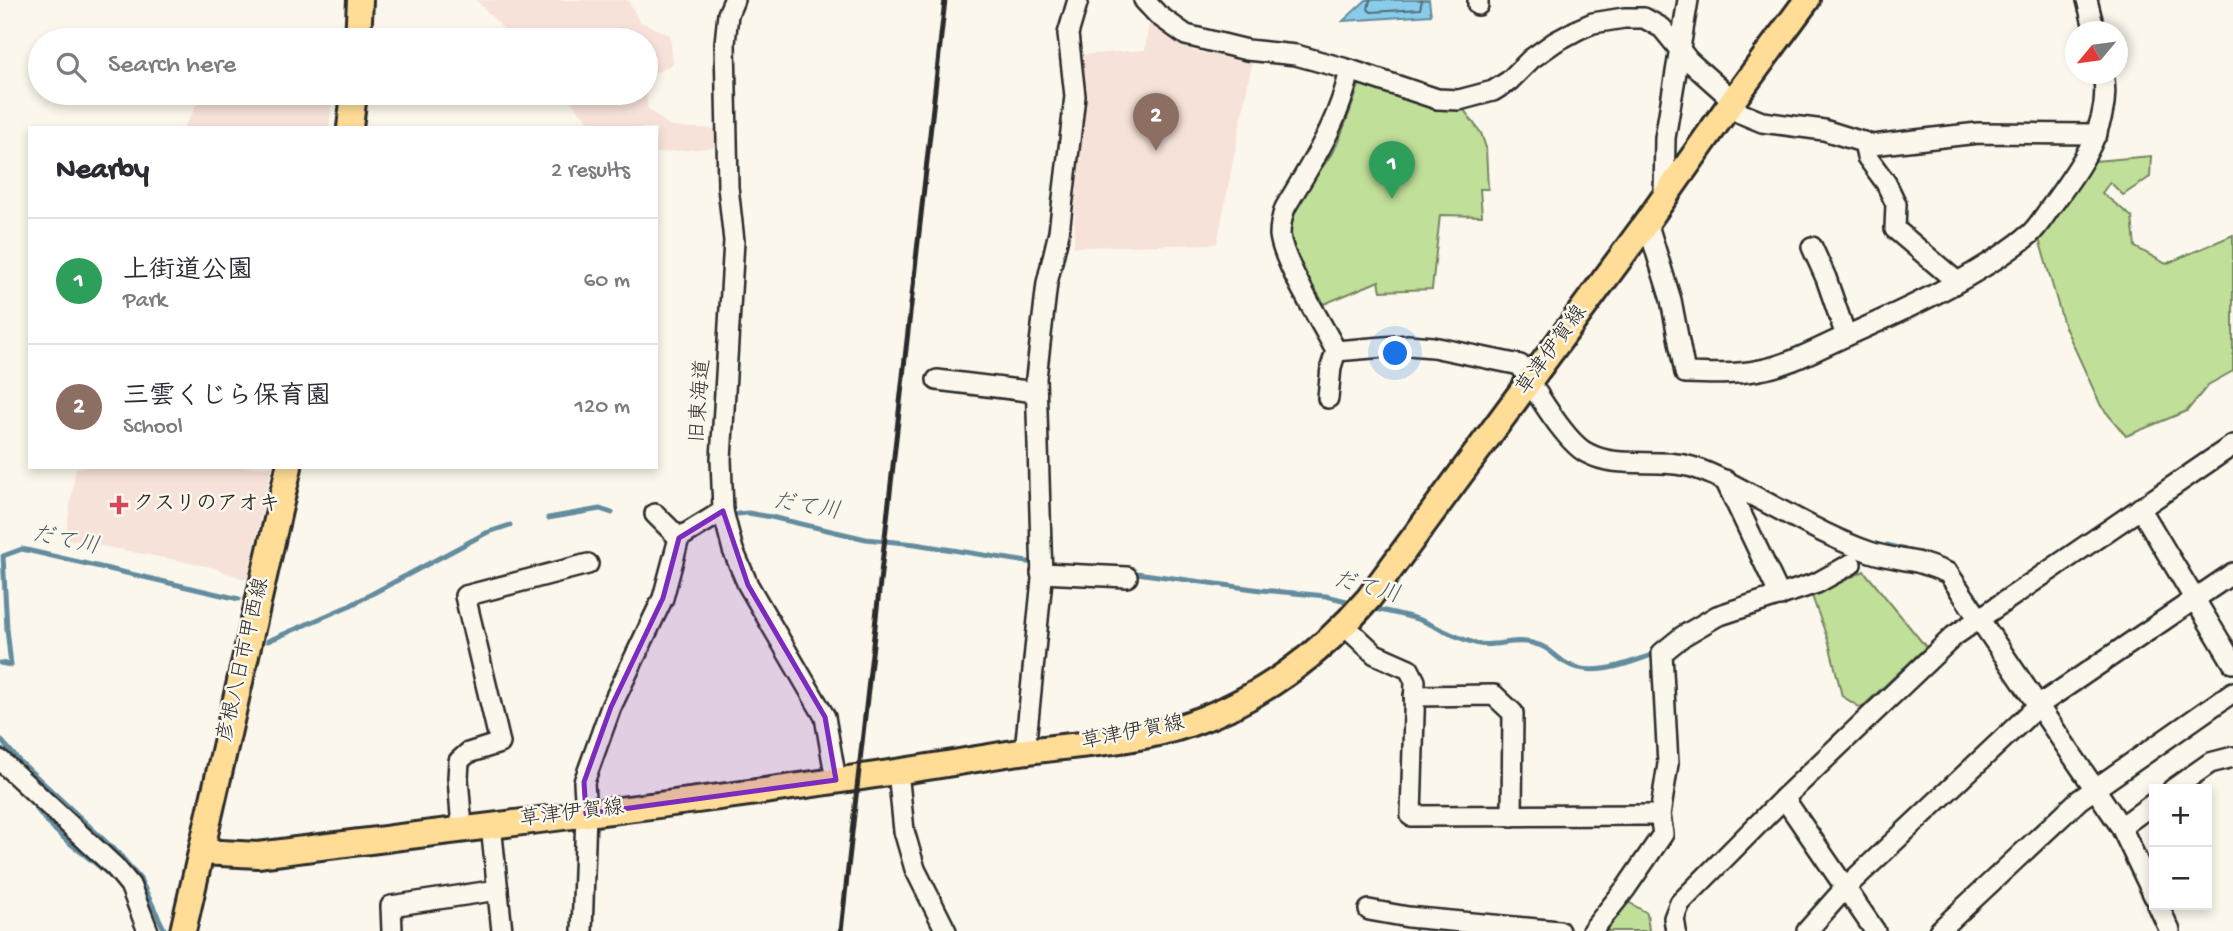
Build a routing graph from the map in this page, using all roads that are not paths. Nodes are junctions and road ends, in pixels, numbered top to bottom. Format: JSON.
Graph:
{"nodes":[{"id":1,"x":360,"y":0,"type":"edge"},
{"id":2,"x":734,"y":0,"type":"edge"},
{"id":3,"x":1078,"y":0,"type":"edge"},
{"id":4,"x":1144,"y":0,"type":"edge"},
{"id":5,"x":1688,"y":0,"type":"edge"},
{"id":6,"x":1807,"y":0,"type":"edge"},
{"id":7,"x":2087,"y":0,"type":"edge"},
{"id":8,"x":2092,"y":21,"type":"edge"},
{"id":9,"x":359,"y":28,"type":"edge"},
{"id":10,"x":1680,"y":50,"type":"junction"},
{"id":11,"x":1350,"y":70,"type":"junction"},
{"id":12,"x":2105,"y":84,"type":"edge"},
{"id":13,"x":1731,"y":103,"type":"junction"},
{"id":14,"x":353,"y":105,"type":"edge"},
{"id":15,"x":350,"y":126,"type":"edge"},
{"id":16,"x":2096,"y":134,"type":"junction"},
{"id":17,"x":1864,"y":142,"type":"junction"},
{"id":18,"x":1664,"y":197,"type":"junction"},
{"id":19,"x":1647,"y":222,"type":"junction"},
{"id":20,"x":1812,"y":247,"type":"dead end"},
{"id":21,"x":1956,"y":281,"type":"junction"},
{"id":22,"x":1846,"y":336,"type":"junction"},
{"id":23,"x":1336,"y":351,"type":"junction"},
{"id":24,"x":937,"y":380,"type":"dead end"},
{"id":25,"x":1530,"y":382,"type":"junction"},
{"id":26,"x":1036,"y":391,"type":"junction"},
{"id":27,"x":1328,"y":398,"type":"dead end"},
{"id":28,"x":2233,"y":445,"type":"edge"},
{"id":29,"x":289,"y":469,"type":"edge"},
{"id":30,"x":1725,"y":480,"type":"junction"},
{"id":31,"x":2140,"y":508,"type":"junction"},
{"id":32,"x":723,"y":511,"type":"junction"},
{"id":33,"x":655,"y":514,"type":"dead end"},
{"id":34,"x":679,"y":538,"type":"junction"},
{"id":35,"x":588,"y":564,"type":"dead end"},
{"id":36,"x":1851,"y":564,"type":"dead end"},
{"id":37,"x":1041,"y":573,"type":"junction"},
{"id":38,"x":2233,"y":573,"type":"edge"},
{"id":39,"x":1127,"y":577,"type":"dead end"},
{"id":40,"x":1780,"y":596,"type":"junction"},
{"id":41,"x":2194,"y":599,"type":"junction"},
{"id":42,"x":1358,"y":611,"type":"junction"},
{"id":43,"x":1979,"y":618,"type":"junction"},
{"id":44,"x":2233,"y":663,"type":"edge"},
{"id":45,"x":2233,"y":692,"type":"edge"},
{"id":46,"x":1414,"y":696,"type":"junction"},
{"id":47,"x":2039,"y":705,"type":"junction"},
{"id":48,"x":1025,"y":751,"type":"junction"},
{"id":49,"x":2233,"y":757,"type":"edge"},
{"id":50,"x":0,"y":760,"type":"edge"},
{"id":51,"x":898,"y":771,"type":"junction"},
{"id":52,"x":836,"y":780,"type":"junction"},
{"id":53,"x":2180,"y":784,"type":"edge"},
{"id":54,"x":2095,"y":788,"type":"junction"},
{"id":55,"x":1784,"y":798,"type":"junction"},
{"id":56,"x":2149,"y":807,"type":"edge"},
{"id":57,"x":586,"y":814,"type":"junction"},
{"id":58,"x":1512,"y":816,"type":"junction"},
{"id":59,"x":1660,"y":816,"type":"junction"},
{"id":60,"x":491,"y":825,"type":"junction"},
{"id":61,"x":2121,"y":827,"type":"junction"},
{"id":62,"x":462,"y":828,"type":"junction"},
{"id":63,"x":202,"y":852,"type":"junction"},
{"id":64,"x":2149,"y":886,"type":"edge"},
{"id":65,"x":1846,"y":887,"type":"junction"},
{"id":66,"x":498,"y":890,"type":"junction"},
{"id":67,"x":1369,"y":910,"type":"dead end"},
{"id":68,"x":2160,"y":910,"type":"edge"},
{"id":69,"x":1407,"y":924,"type":"edge"},
{"id":70,"x":148,"y":931,"type":"edge"},
{"id":71,"x":183,"y":931,"type":"edge"},
{"id":72,"x":392,"y":931,"type":"edge"},
{"id":73,"x":502,"y":931,"type":"edge"},
{"id":74,"x":582,"y":931,"type":"edge"},
{"id":75,"x":946,"y":931,"type":"edge"},
{"id":76,"x":1559,"y":931,"type":"edge"},
{"id":77,"x":1592,"y":931,"type":"edge"},
{"id":78,"x":1676,"y":931,"type":"edge"},
{"id":79,"x":1807,"y":931,"type":"edge"},
{"id":80,"x":1875,"y":931,"type":"edge"},
{"id":81,"x":1939,"y":931,"type":"edge"},
{"id":82,"x":2170,"y":931,"type":"edge"}],
"edges":[{"from":1,"to":9,"type":"main road"},
{"from":2,"to":32,"type":"street","name":"旧東海道"},
{"from":3,"to":26,"type":"street"},
{"from":4,"to":11,"type":"street"},
{"from":5,"to":10,"type":"street"},
{"from":6,"to":13,"type":"main road","name":"草津伊賀線"},
{"from":7,"to":8,"type":"street"},
{"from":10,"to":11,"type":"street"},
{"from":10,"to":13,"type":"street"},
{"from":10,"to":18,"type":"street"},
{"from":11,"to":23,"type":"street"},
{"from":12,"to":16,"type":"street"},
{"from":13,"to":17,"type":"street"},
{"from":13,"to":18,"type":"main road","name":"草津伊賀線"},
{"from":14,"to":15,"type":"main road"},
{"from":16,"to":17,"type":"street"},
{"from":16,"to":21,"type":"street"},
{"from":17,"to":21,"type":"street"},
{"from":18,"to":19,"type":"main road","name":"草津伊賀線"},
{"from":19,"to":22,"type":"street"},
{"from":19,"to":25,"type":"main road","name":"草津伊賀線"},
{"from":20,"to":22,"type":"street"},
{"from":21,"to":22,"type":"street"},
{"from":23,"to":25,"type":"street"},
{"from":23,"to":27,"type":"street"},
{"from":24,"to":26,"type":"street"},
{"from":25,"to":30,"type":"street"},
{"from":25,"to":42,"type":"main road","name":"草津伊賀線"},
{"from":26,"to":37,"type":"street"},
{"from":28,"to":31,"type":"street"},
{"from":29,"to":63,"type":"main road","name":"彦根八日市甲西線"},
{"from":30,"to":40,"type":"street"},
{"from":30,"to":43,"type":"street"},
{"from":31,"to":41,"type":"street"},
{"from":31,"to":43,"type":"street"},
{"from":32,"to":34,"type":"street"},
{"from":32,"to":52,"type":"street","name":"旧東海道"},
{"from":33,"to":34,"type":"street"},
{"from":34,"to":57,"type":"street"},
{"from":35,"to":62,"type":"street"},
{"from":36,"to":40,"type":"street"},
{"from":37,"to":39,"type":"street"},
{"from":37,"to":48,"type":"street"},
{"from":38,"to":41,"type":"street"},
{"from":40,"to":59,"type":"street"},
{"from":41,"to":44,"type":"street"},
{"from":41,"to":47,"type":"street"},
{"from":42,"to":46,"type":"street"},
{"from":42,"to":48,"type":"main road","name":"草津伊賀線"},
{"from":43,"to":47,"type":"street"},
{"from":43,"to":55,"type":"street"},
{"from":45,"to":54,"type":"street"},
{"from":46,"to":58,"type":"street"},
{"from":46,"to":58,"type":"street"},
{"from":47,"to":54,"type":"street"},
{"from":47,"to":65,"type":"street"},
{"from":48,"to":51,"type":"main road","name":"草津伊賀線"},
{"from":49,"to":53,"type":"street"},
{"from":50,"to":70,"type":"street"},
{"from":51,"to":52,"type":"main road","name":"草津伊賀線"},
{"from":51,"to":75,"type":"street"},
{"from":52,"to":57,"type":"main road","name":"草津伊賀線"},
{"from":54,"to":61,"type":"street"},
{"from":54,"to":81,"type":"street"},
{"from":55,"to":65,"type":"street"},
{"from":55,"to":78,"type":"street"},
{"from":56,"to":61,"type":"street"},
{"from":57,"to":60,"type":"main road","name":"草津伊賀線"},
{"from":57,"to":74,"type":"street"},
{"from":58,"to":59,"type":"street"},
{"from":59,"to":77,"type":"street"},
{"from":60,"to":62,"type":"main road","name":"草津伊賀線"},
{"from":60,"to":66,"type":"street"},
{"from":61,"to":64,"type":"street"},
{"from":62,"to":63,"type":"main road","name":"草津伊賀線"},
{"from":63,"to":71,"type":"main road"},
{"from":65,"to":79,"type":"street"},
{"from":65,"to":80,"type":"street"},
{"from":66,"to":72,"type":"street"},
{"from":66,"to":73,"type":"street"},
{"from":67,"to":69,"type":"street"},
{"from":68,"to":82,"type":"street"},
{"from":69,"to":76,"type":"street"}]}
